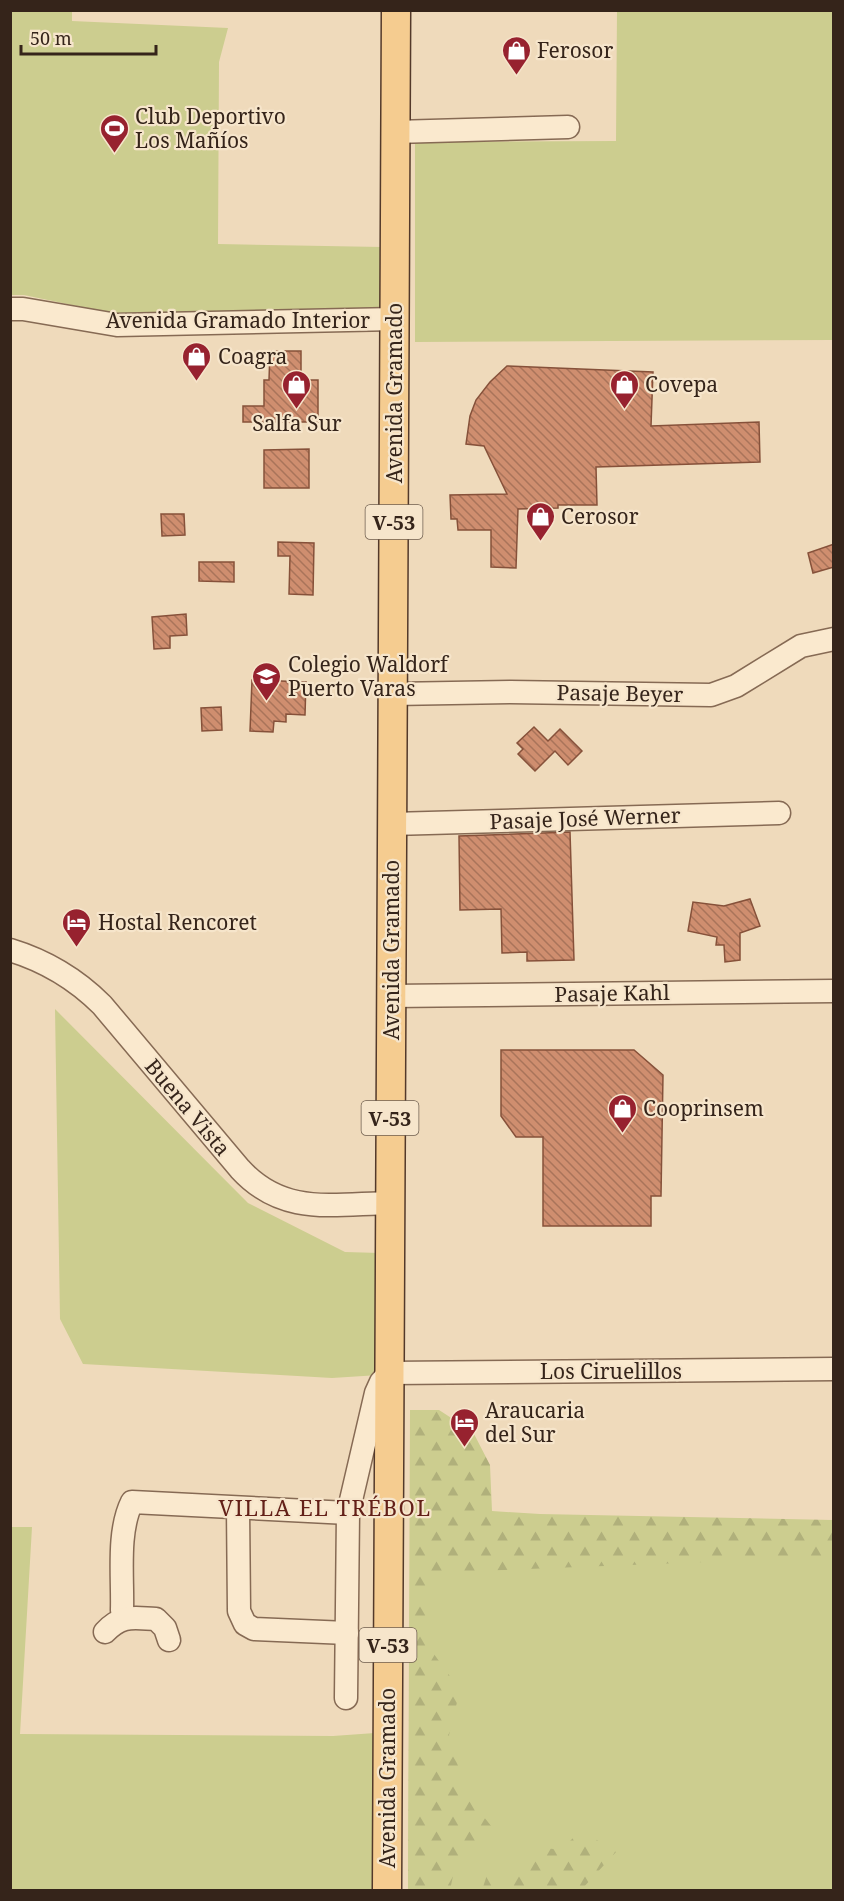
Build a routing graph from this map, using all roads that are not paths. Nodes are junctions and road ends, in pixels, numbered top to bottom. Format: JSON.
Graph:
{"nodes":[{"id":1,"x":396,"y":10,"type":"edge"},
{"id":2,"x":568,"y":127,"type":"dead end"},
{"id":3,"x":395,"y":132,"type":"junction"},
{"id":4,"x":10,"y":309,"type":"edge"},
{"id":5,"x":395,"y":319,"type":"junction"},
{"id":6,"x":834,"y":639,"type":"edge"},
{"id":7,"x":393,"y":694,"type":"junction"},
{"id":8,"x":779,"y":813,"type":"dead end"},
{"id":9,"x":392,"y":824,"type":"junction"},
{"id":10,"x":10,"y":950,"type":"edge"},
{"id":11,"x":834,"y":991,"type":"edge"},
{"id":12,"x":391,"y":996,"type":"junction"},
{"id":13,"x":390,"y":1203,"type":"junction"},
{"id":14,"x":834,"y":1369,"type":"edge"},
{"id":15,"x":389,"y":1373,"type":"junction"},
{"id":16,"x":237,"y":1508,"type":"junction"},
{"id":17,"x":348,"y":1513,"type":"junction"},
{"id":18,"x":124,"y":1618,"type":"junction"},
{"id":19,"x":105,"y":1632,"type":"dead end"},
{"id":20,"x":347,"y":1633,"type":"junction"},
{"id":21,"x":169,"y":1640,"type":"dead end"},
{"id":22,"x":346,"y":1698,"type":"dead end"},
{"id":23,"x":387,"y":1890,"type":"edge"}],
"edges":[{"from":1,"to":3,"type":"main road","name":"Avenida Gramado","number":"V-53"},
{"from":2,"to":3,"type":"street"},
{"from":3,"to":5,"type":"main road","name":"Avenida Gramado","number":"V-53"},
{"from":4,"to":5,"type":"street","name":"Avenida Gramado Interior"},
{"from":5,"to":7,"type":"main road","name":"Avenida Gramado","number":"V-53"},
{"from":6,"to":7,"type":"street","name":"Pasaje Beyer"},
{"from":7,"to":9,"type":"main road","name":"Avenida Gramado","number":"V-53"},
{"from":8,"to":9,"type":"street","name":"Pasaje José Werner"},
{"from":9,"to":12,"type":"main road","name":"Avenida Gramado","number":"V-53"},
{"from":10,"to":13,"type":"street","name":"Buena Vista"},
{"from":11,"to":12,"type":"street","name":"Pasaje Kahl"},
{"from":12,"to":13,"type":"main road","name":"Avenida Gramado","number":"V-53"},
{"from":13,"to":15,"type":"main road","name":"Avenida Gramado","number":"V-53"},
{"from":14,"to":15,"type":"street","name":"Los Ciruelillos"},
{"from":15,"to":17,"type":"street"},
{"from":15,"to":23,"type":"main road","name":"Avenida Gramado","number":"V-53"},
{"from":16,"to":17,"type":"street"},
{"from":16,"to":18,"type":"street"},
{"from":16,"to":20,"type":"street"},
{"from":17,"to":20,"type":"street"},
{"from":18,"to":19,"type":"street"},
{"from":18,"to":21,"type":"street"},
{"from":20,"to":22,"type":"street"}]}
